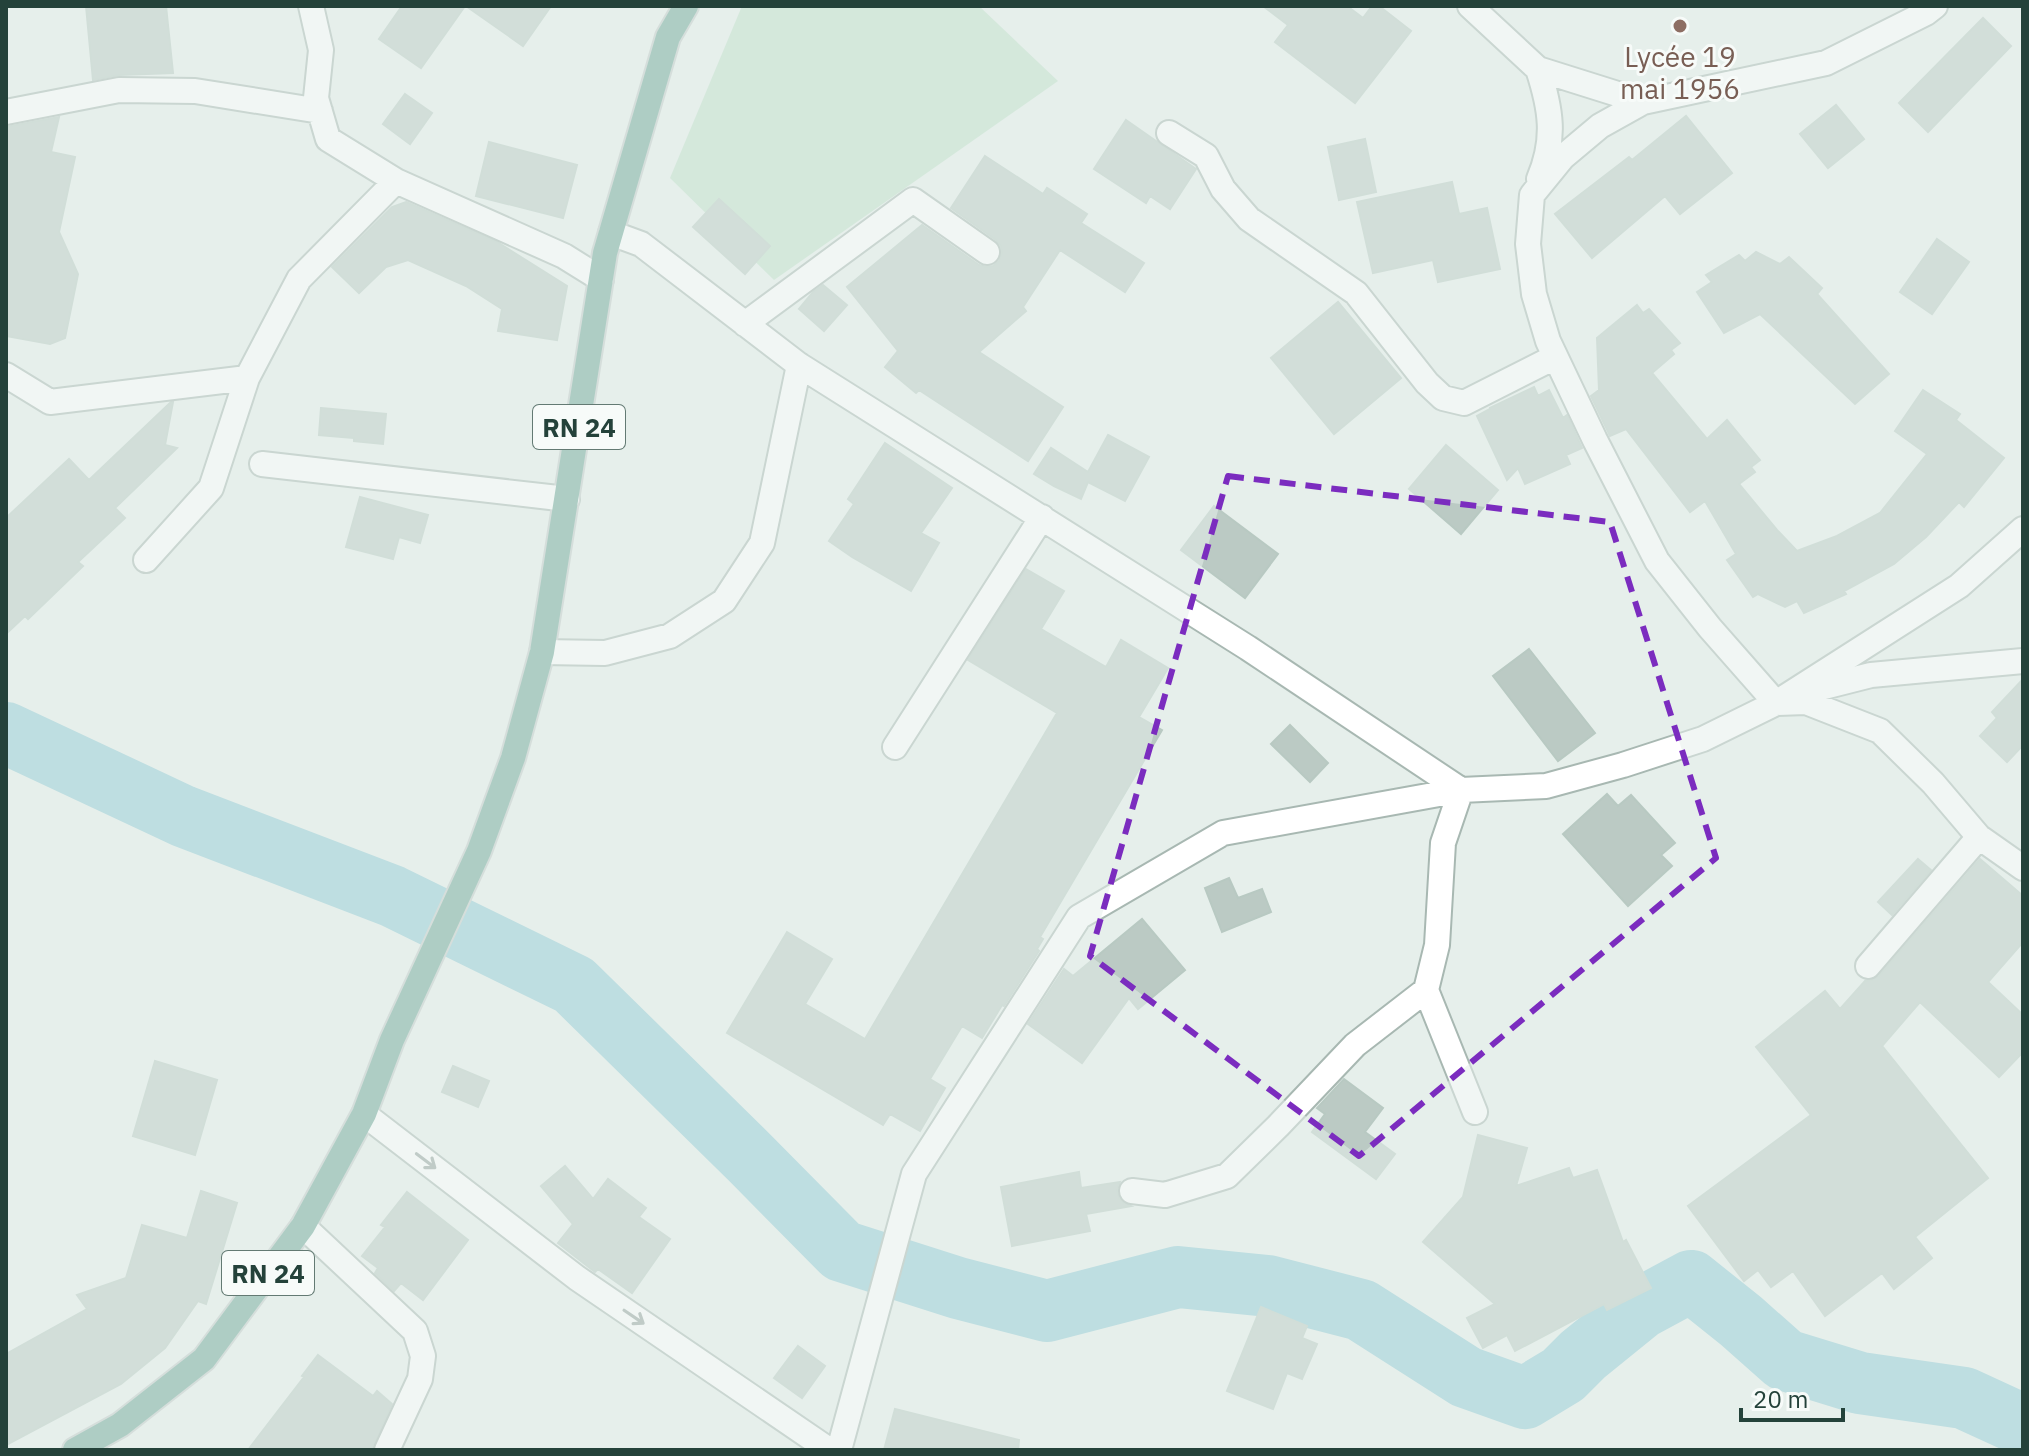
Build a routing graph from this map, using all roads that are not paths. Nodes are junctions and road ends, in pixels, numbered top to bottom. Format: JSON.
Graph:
{"nodes":[{"id":1,"x":311,"y":6,"type":"edge"},
{"id":2,"x":686,"y":6,"type":"edge"},
{"id":3,"x":1470,"y":6,"type":"edge"},
{"id":4,"x":1935,"y":6,"type":"edge"},
{"id":5,"x":1538,"y":69,"type":"junction"},
{"id":6,"x":1643,"y":102,"type":"junction"},
{"id":7,"x":320,"y":111,"type":"junction"},
{"id":8,"x":6,"y":112,"type":"edge"},
{"id":9,"x":1169,"y":133,"type":"dead end"},
{"id":10,"x":396,"y":181,"type":"junction"},
{"id":11,"x":1532,"y":195,"type":"junction"},
{"id":12,"x":611,"y":233,"type":"junction"},
{"id":13,"x":987,"y":252,"type":"dead end"},
{"id":14,"x":601,"y":279,"type":"junction"},
{"id":15,"x":745,"y":324,"type":"junction"},
{"id":16,"x":1555,"y":357,"type":"junction"},
{"id":17,"x":799,"y":365,"type":"junction"},
{"id":18,"x":6,"y":375,"type":"edge"},
{"id":19,"x":247,"y":378,"type":"junction"},
{"id":20,"x":262,"y":464,"type":"dead end"},
{"id":21,"x":567,"y":499,"type":"junction"},
{"id":22,"x":1042,"y":517,"type":"junction"},
{"id":23,"x":2022,"y":531,"type":"edge"},
{"id":24,"x":146,"y":560,"type":"dead end"},
{"id":25,"x":542,"y":652,"type":"junction"},
{"id":26,"x":2023,"y":661,"type":"edge"},
{"id":27,"x":1776,"y":703,"type":"junction"},
{"id":28,"x":895,"y":747,"type":"dead end"},
{"id":29,"x":1461,"y":790,"type":"junction"},
{"id":30,"x":1979,"y":837,"type":"junction"},
{"id":31,"x":2023,"y":868,"type":"edge"},
{"id":32,"x":1868,"y":966,"type":"dead end"},
{"id":33,"x":1426,"y":990,"type":"junction"},
{"id":34,"x":1475,"y":1112,"type":"dead end"},
{"id":35,"x":364,"y":1114,"type":"junction"},
{"id":36,"x":1132,"y":1191,"type":"dead end"},
{"id":37,"x":303,"y":1226,"type":"junction"},
{"id":38,"x":75,"y":1450,"type":"edge"},
{"id":39,"x":387,"y":1450,"type":"edge"},
{"id":40,"x":829,"y":1450,"type":"edge"},
{"id":41,"x":839,"y":1450,"type":"edge"}],
"edges":[{"from":1,"to":7,"type":"street"},
{"from":2,"to":12,"type":"main road","number":"RN 24"},
{"from":3,"to":5,"type":"street"},
{"from":4,"to":6,"type":"street"},
{"from":5,"to":6,"type":"street"},
{"from":5,"to":11,"type":"street"},
{"from":6,"to":11,"type":"street"},
{"from":7,"to":8,"type":"street"},
{"from":7,"to":10,"type":"street"},
{"from":9,"to":16,"type":"street"},
{"from":10,"to":14,"type":"street"},
{"from":10,"to":19,"type":"street"},
{"from":11,"to":16,"type":"street"},
{"from":12,"to":14,"type":"main road","number":"RN 24"},
{"from":12,"to":15,"type":"street"},
{"from":13,"to":15,"type":"street"},
{"from":14,"to":21,"type":"main road","number":"RN 24"},
{"from":15,"to":17,"type":"street"},
{"from":16,"to":27,"type":"street"},
{"from":17,"to":22,"type":"street"},
{"from":17,"to":25,"type":"street"},
{"from":18,"to":19,"type":"street"},
{"from":19,"to":24,"type":"street"},
{"from":20,"to":21,"type":"street"},
{"from":21,"to":25,"type":"main road","number":"RN 24"},
{"from":22,"to":28,"type":"street"},
{"from":22,"to":29,"type":"street"},
{"from":23,"to":27,"type":"street"},
{"from":25,"to":35,"type":"main road","number":"RN 24"},
{"from":26,"to":27,"type":"street"},
{"from":27,"to":29,"type":"street"},
{"from":27,"to":30,"type":"street"},
{"from":29,"to":33,"type":"street"},
{"from":29,"to":41,"type":"street"},
{"from":30,"to":31,"type":"street"},
{"from":30,"to":32,"type":"street"},
{"from":33,"to":34,"type":"street"},
{"from":33,"to":36,"type":"street"},
{"from":35,"to":37,"type":"main road","number":"RN 24"},
{"from":35,"to":40,"type":"street","one_way":true},
{"from":37,"to":38,"type":"main road","number":"RN 24"},
{"from":37,"to":39,"type":"street"}]}
